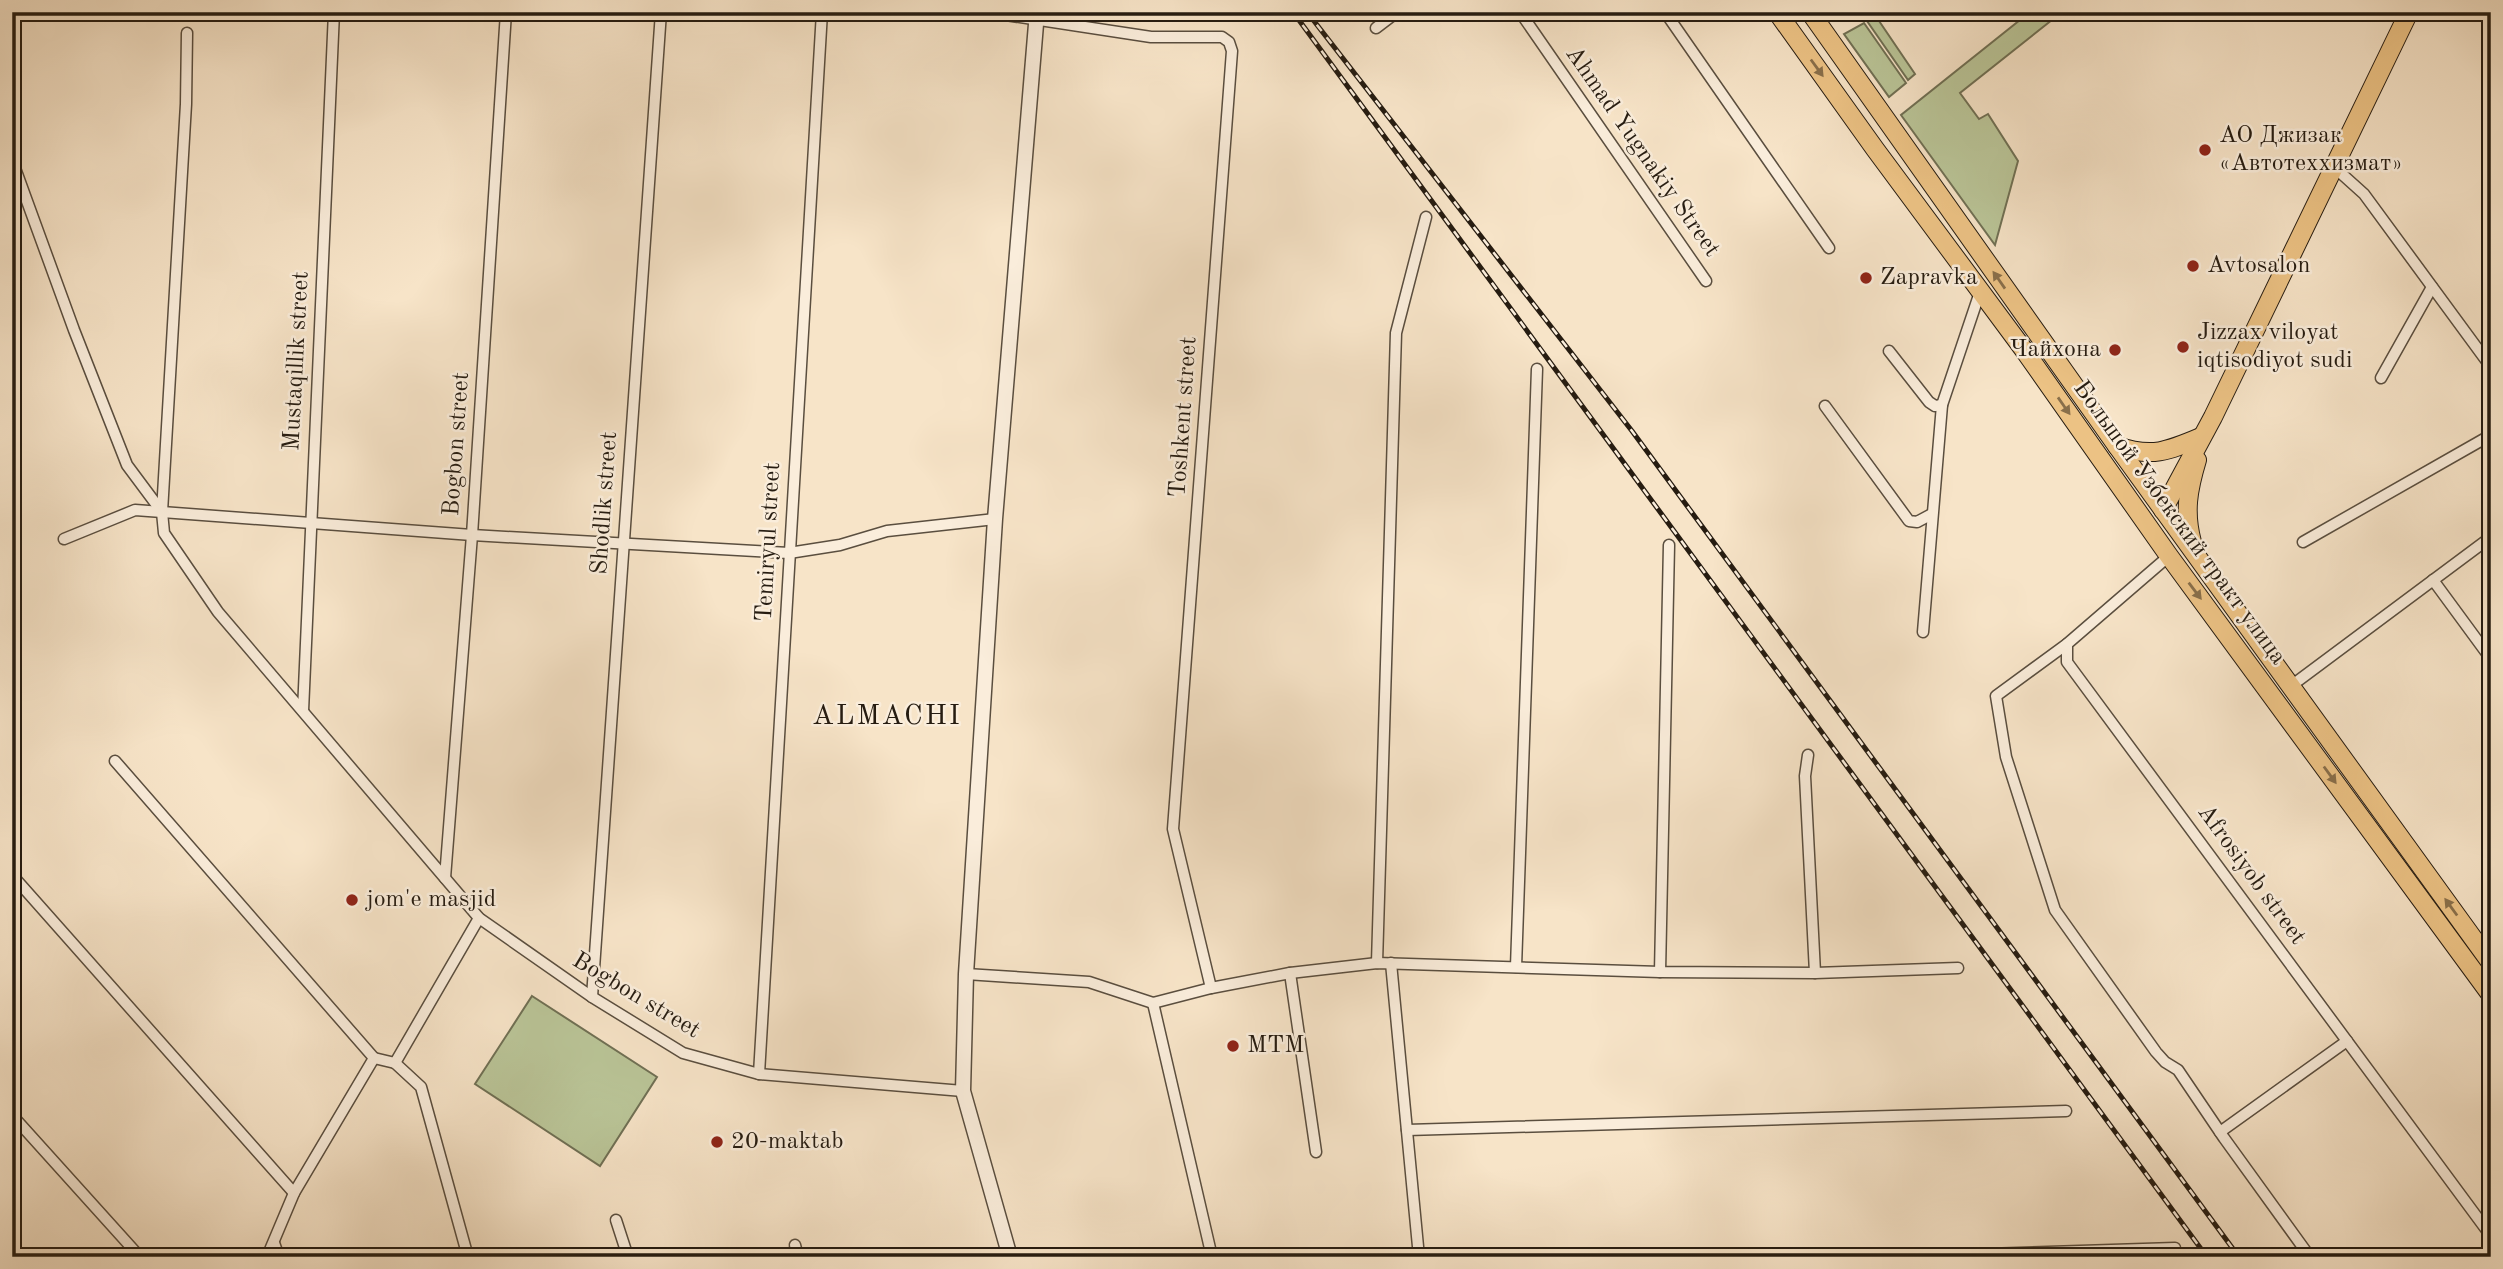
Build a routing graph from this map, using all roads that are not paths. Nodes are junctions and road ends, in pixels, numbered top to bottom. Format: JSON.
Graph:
{"nodes":[{"id":1,"x":334,"y":12,"type":"edge"},
{"id":2,"x":506,"y":12,"type":"edge"},
{"id":3,"x":661,"y":12,"type":"edge"},
{"id":4,"x":822,"y":12,"type":"edge"},
{"id":5,"x":986,"y":12,"type":"edge"},
{"id":6,"x":1397,"y":12,"type":"edge"},
{"id":7,"x":1520,"y":12,"type":"edge"},
{"id":8,"x":1665,"y":12,"type":"edge"},
{"id":9,"x":1777,"y":12,"type":"edge"},
{"id":10,"x":1810,"y":12,"type":"edge"},
{"id":11,"x":2409,"y":12,"type":"edge"},
{"id":12,"x":1037,"y":16,"type":"edge"},
{"id":13,"x":1376,"y":27,"type":"dead end"},
{"id":14,"x":187,"y":33,"type":"dead end"},
{"id":15,"x":12,"y":160,"type":"edge"},
{"id":16,"x":2334,"y":167,"type":"junction"},
{"id":17,"x":1426,"y":217,"type":"dead end"},
{"id":18,"x":1829,"y":248,"type":"dead end"},
{"id":19,"x":1706,"y":281,"type":"dead end"},
{"id":20,"x":2432,"y":287,"type":"junction"},
{"id":21,"x":1980,"y":292,"type":"junction"},
{"id":22,"x":1889,"y":351,"type":"dead end"},
{"id":23,"x":2491,"y":367,"type":"edge"},
{"id":24,"x":1536,"y":369,"type":"dead end"},
{"id":25,"x":2381,"y":378,"type":"dead end"},
{"id":26,"x":1942,"y":405,"type":"junction"},
{"id":27,"x":1825,"y":406,"type":"dead end"},
{"id":28,"x":2204,"y":432,"type":"junction"},
{"id":29,"x":2491,"y":435,"type":"edge"},
{"id":30,"x":2117,"y":446,"type":"junction"},
{"id":31,"x":2163,"y":510,"type":"junction"},
{"id":32,"x":162,"y":512,"type":"junction"},
{"id":33,"x":1932,"y":514,"type":"junction"},
{"id":34,"x":995,"y":519,"type":"junction"},
{"id":35,"x":311,"y":523,"type":"junction"},
{"id":36,"x":472,"y":535,"type":"junction"},
{"id":37,"x":2491,"y":537,"type":"edge"},
{"id":38,"x":64,"y":539,"type":"dead end"},
{"id":39,"x":2303,"y":542,"type":"dead end"},
{"id":40,"x":624,"y":544,"type":"junction"},
{"id":41,"x":1670,"y":545,"type":"dead end"},
{"id":42,"x":2194,"y":552,"type":"junction"},
{"id":43,"x":789,"y":553,"type":"junction"},
{"id":44,"x":2169,"y":556,"type":"junction"},
{"id":45,"x":2433,"y":580,"type":"junction"},
{"id":46,"x":1923,"y":632,"type":"dead end"},
{"id":47,"x":2067,"y":644,"type":"junction"},
{"id":48,"x":2491,"y":659,"type":"edge"},
{"id":49,"x":2291,"y":686,"type":"junction"},
{"id":50,"x":303,"y":711,"type":"junction"},
{"id":51,"x":1808,"y":755,"type":"dead end"},
{"id":52,"x":115,"y":761,"type":"dead end"},
{"id":53,"x":13,"y":876,"type":"edge"},
{"id":54,"x":445,"y":878,"type":"junction"},
{"id":55,"x":479,"y":918,"type":"junction"},
{"id":56,"x":1377,"y":963,"type":"junction"},
{"id":57,"x":1391,"y":963,"type":"junction"},
{"id":58,"x":2491,"y":963,"type":"edge"},
{"id":59,"x":1516,"y":967,"type":"junction"},
{"id":60,"x":1958,"y":968,"type":"dead end"},
{"id":61,"x":1660,"y":972,"type":"junction"},
{"id":62,"x":1290,"y":973,"type":"junction"},
{"id":63,"x":1815,"y":973,"type":"junction"},
{"id":64,"x":966,"y":974,"type":"junction"},
{"id":65,"x":1210,"y":988,"type":"junction"},
{"id":66,"x":2491,"y":995,"type":"edge"},
{"id":67,"x":592,"y":997,"type":"junction"},
{"id":68,"x":1153,"y":1003,"type":"junction"},
{"id":69,"x":2347,"y":1041,"type":"junction"},
{"id":70,"x":374,"y":1058,"type":"junction"},
{"id":71,"x":396,"y":1063,"type":"junction"},
{"id":72,"x":759,"y":1074,"type":"junction"},
{"id":73,"x":963,"y":1091,"type":"junction"},
{"id":74,"x":2066,"y":1111,"type":"dead end"},
{"id":75,"x":12,"y":1115,"type":"edge"},
{"id":76,"x":1407,"y":1130,"type":"junction"},
{"id":77,"x":2220,"y":1132,"type":"junction"},
{"id":78,"x":1316,"y":1152,"type":"dead end"},
{"id":79,"x":295,"y":1193,"type":"junction"},
{"id":80,"x":616,"y":1220,"type":"dead end"},
{"id":81,"x":2491,"y":1237,"type":"edge"},
{"id":82,"x":274,"y":1243,"type":"junction"},
{"id":83,"x":795,"y":1245,"type":"dead end"},
{"id":84,"x":2175,"y":1248,"type":"dead end"},
{"id":85,"x":140,"y":1257,"type":"edge"},
{"id":86,"x":267,"y":1257,"type":"edge"},
{"id":87,"x":279,"y":1257,"type":"edge"},
{"id":88,"x":468,"y":1257,"type":"edge"},
{"id":89,"x":628,"y":1257,"type":"edge"},
{"id":90,"x":798,"y":1257,"type":"edge"},
{"id":91,"x":1010,"y":1257,"type":"edge"},
{"id":92,"x":1212,"y":1257,"type":"edge"},
{"id":93,"x":1419,"y":1257,"type":"edge"},
{"id":94,"x":1889,"y":1257,"type":"edge"},
{"id":95,"x":2311,"y":1257,"type":"edge"}],
"edges":[{"from":1,"to":35,"type":"street","name":"Mustaqillik street"},
{"from":2,"to":36,"type":"street","name":"Bogbon street"},
{"from":3,"to":40,"type":"street","name":"Shodlik street"},
{"from":4,"to":43,"type":"street","name":"Temiryul street"},
{"from":5,"to":12,"type":"street"},
{"from":6,"to":13,"type":"street"},
{"from":7,"to":19,"type":"street","name":"Ahmad Yugnakiy Street"},
{"from":8,"to":18,"type":"street"},
{"from":9,"to":21,"type":"main road","name":"Большой Узбекский тракт улица","one_way":true},
{"from":30,"to":10,"type":"main road","name":"Большой Узбекский тракт улица","one_way":true},
{"from":11,"to":16,"type":"main road"},
{"from":12,"to":34,"type":"street"},
{"from":12,"to":65,"type":"street","name":"Toshkent street"},
{"from":14,"to":32,"type":"street"},
{"from":15,"to":32,"type":"street"},
{"from":16,"to":20,"type":"street"},
{"from":16,"to":28,"type":"main road"},
{"from":17,"to":56,"type":"street"},
{"from":20,"to":23,"type":"street"},
{"from":20,"to":25,"type":"street"},
{"from":21,"to":26,"type":"street"},
{"from":21,"to":44,"type":"main road","name":"Большой Узбекский тракт улица","one_way":true},
{"from":22,"to":26,"type":"street"},
{"from":24,"to":59,"type":"street"},
{"from":26,"to":33,"type":"street"},
{"from":27,"to":33,"type":"street"},
{"from":28,"to":30,"type":"main road"},
{"from":28,"to":31,"type":"main road"},
{"from":28,"to":42,"type":"main road"},
{"from":29,"to":39,"type":"street"},
{"from":30,"to":31,"type":"main road","name":"Большой Узбекский тракт улица"},
{"from":31,"to":42,"type":"main road","name":"Большой Узбекский тракт улица"},
{"from":32,"to":35,"type":"street"},
{"from":32,"to":38,"type":"street"},
{"from":32,"to":50,"type":"street","name":"Bogbon street"},
{"from":33,"to":46,"type":"street"},
{"from":34,"to":43,"type":"street"},
{"from":34,"to":64,"type":"street"},
{"from":35,"to":36,"type":"street"},
{"from":35,"to":50,"type":"street","name":"Mustaqillik street"},
{"from":36,"to":40,"type":"street"},
{"from":36,"to":54,"type":"street","name":"Bogbon street"},
{"from":37,"to":45,"type":"street"},
{"from":40,"to":43,"type":"street"},
{"from":40,"to":67,"type":"street","name":"Shodlik street"},
{"from":41,"to":61,"type":"street"},
{"from":42,"to":49,"type":"main road","name":"Большой Узбекский тракт улица"},
{"from":43,"to":72,"type":"street","name":"Temiryul street"},
{"from":44,"to":47,"type":"street"},
{"from":44,"to":66,"type":"main road","name":"Большой Узбекский тракт улица","one_way":true},
{"from":45,"to":48,"type":"street"},
{"from":45,"to":49,"type":"street"},
{"from":47,"to":69,"type":"street","name":"Afrosiyob street"},
{"from":47,"to":77,"type":"street"},
{"from":58,"to":49,"type":"main road","name":"Большой Узбекский тракт улица","one_way":true},
{"from":50,"to":54,"type":"street","name":"Bogbon street"},
{"from":51,"to":63,"type":"street"},
{"from":52,"to":70,"type":"street"},
{"from":53,"to":79,"type":"street"},
{"from":54,"to":55,"type":"street","name":"Bogbon street"},
{"from":55,"to":67,"type":"street","name":"Bogbon street"},
{"from":55,"to":71,"type":"street"},
{"from":56,"to":57,"type":"street"},
{"from":56,"to":62,"type":"street"},
{"from":57,"to":59,"type":"street"},
{"from":57,"to":76,"type":"street"},
{"from":59,"to":61,"type":"street"},
{"from":60,"to":63,"type":"street"},
{"from":61,"to":63,"type":"street"},
{"from":62,"to":65,"type":"street"},
{"from":62,"to":78,"type":"street"},
{"from":64,"to":68,"type":"street"},
{"from":64,"to":73,"type":"street"},
{"from":65,"to":68,"type":"street"},
{"from":67,"to":72,"type":"street","name":"Bogbon street"},
{"from":68,"to":92,"type":"street"},
{"from":69,"to":77,"type":"street"},
{"from":69,"to":81,"type":"street","name":"Afrosiyob street"},
{"from":70,"to":71,"type":"street"},
{"from":70,"to":79,"type":"street"},
{"from":71,"to":88,"type":"street"},
{"from":72,"to":73,"type":"street","name":"Bogbon street"},
{"from":73,"to":91,"type":"street"},
{"from":74,"to":76,"type":"street"},
{"from":75,"to":85,"type":"street"},
{"from":76,"to":93,"type":"street"},
{"from":77,"to":95,"type":"street"},
{"from":79,"to":82,"type":"street"},
{"from":80,"to":89,"type":"street"},
{"from":82,"to":86,"type":"street"},
{"from":82,"to":87,"type":"street"},
{"from":83,"to":90,"type":"street"},
{"from":84,"to":94,"type":"street"}]}
